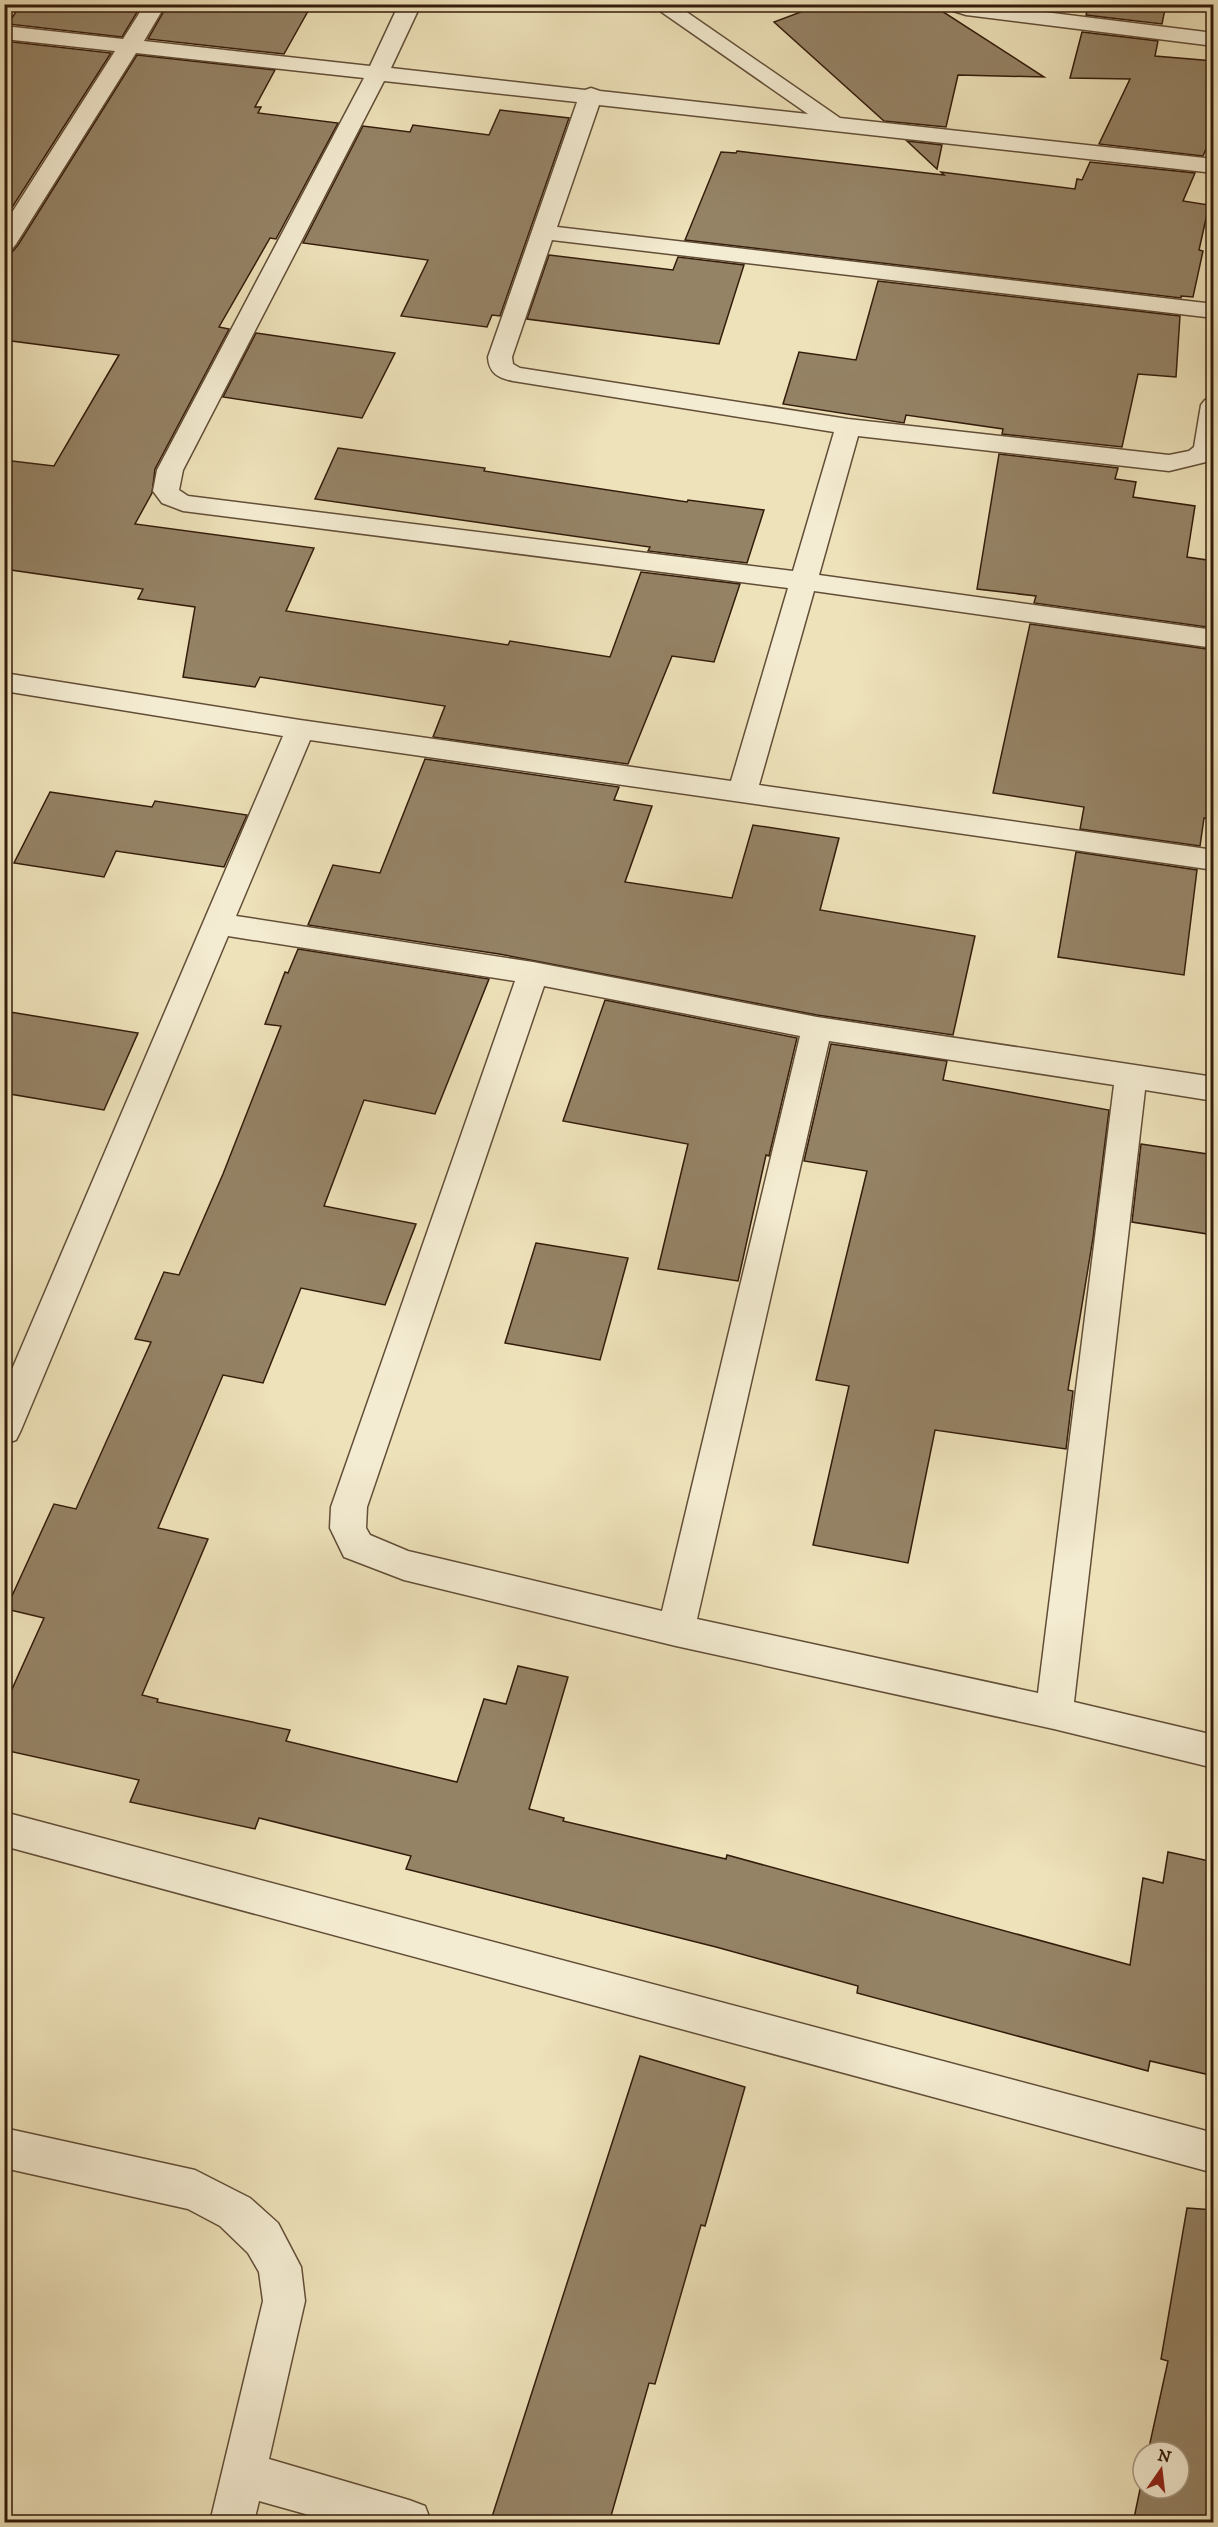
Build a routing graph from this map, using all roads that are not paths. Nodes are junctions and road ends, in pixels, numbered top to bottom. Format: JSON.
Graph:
{"nodes":[{"id":1,"x":156,"y":4,"type":"edge"},
{"id":2,"x":410,"y":4,"type":"edge"},
{"id":3,"x":660,"y":4,"type":"edge"},
{"id":4,"x":955,"y":4,"type":"edge"},
{"id":5,"x":4,"y":32,"type":"edge"},
{"id":6,"x":1214,"y":40,"type":"edge"},
{"id":7,"x":129,"y":47,"type":"junction"},
{"id":8,"x":375,"y":74,"type":"junction"},
{"id":9,"x":591,"y":95,"type":"junction"},
{"id":10,"x":835,"y":123,"type":"junction"},
{"id":11,"x":1214,"y":166,"type":"edge"},
{"id":12,"x":543,"y":232,"type":"junction"},
{"id":13,"x":4,"y":244,"type":"edge"},
{"id":14,"x":1214,"y":311,"type":"edge"},
{"id":15,"x":1214,"y":405,"type":"edge"},
{"id":16,"x":848,"y":427,"type":"junction"},
{"id":17,"x":802,"y":581,"type":"junction"},
{"id":18,"x":1214,"y":639,"type":"edge"},
{"id":19,"x":4,"y":682,"type":"edge"},
{"id":20,"x":300,"y":729,"type":"junction"},
{"id":21,"x":742,"y":794,"type":"junction"},
{"id":22,"x":1214,"y":860,"type":"edge"},
{"id":23,"x":218,"y":924,"type":"junction"},
{"id":24,"x":533,"y":973,"type":"junction"},
{"id":25,"x":817,"y":1028,"type":"junction"},
{"id":26,"x":1131,"y":1075,"type":"junction"},
{"id":27,"x":1214,"y":1089,"type":"edge"},
{"id":28,"x":4,"y":1430,"type":"edge"},
{"id":29,"x":676,"y":1630,"type":"junction"},
{"id":30,"x":1054,"y":1713,"type":"junction"},
{"id":31,"x":1214,"y":1752,"type":"edge"},
{"id":32,"x":4,"y":1829,"type":"edge"},
{"id":33,"x":4,"y":2148,"type":"edge"},
{"id":34,"x":1214,"y":2153,"type":"edge"},
{"id":35,"x":243,"y":2474,"type":"junction"},
{"id":36,"x":232,"y":2523,"type":"edge"},
{"id":37,"x":409,"y":2523,"type":"edge"}],
"edges":[{"from":1,"to":7,"type":"street"},
{"from":2,"to":8,"type":"street"},
{"from":3,"to":10,"type":"street"},
{"from":4,"to":6,"type":"street"},
{"from":5,"to":7,"type":"street"},
{"from":7,"to":8,"type":"street"},
{"from":7,"to":13,"type":"street"},
{"from":8,"to":9,"type":"street"},
{"from":8,"to":17,"type":"street"},
{"from":9,"to":10,"type":"street"},
{"from":9,"to":12,"type":"street"},
{"from":10,"to":11,"type":"street"},
{"from":12,"to":14,"type":"street"},
{"from":12,"to":16,"type":"street"},
{"from":15,"to":16,"type":"street"},
{"from":16,"to":17,"type":"street"},
{"from":17,"to":18,"type":"street"},
{"from":17,"to":21,"type":"street"},
{"from":19,"to":20,"type":"street"},
{"from":20,"to":21,"type":"street"},
{"from":20,"to":23,"type":"street"},
{"from":21,"to":22,"type":"street"},
{"from":23,"to":24,"type":"street"},
{"from":23,"to":28,"type":"street"},
{"from":24,"to":25,"type":"street"},
{"from":24,"to":29,"type":"street"},
{"from":25,"to":26,"type":"street"},
{"from":25,"to":29,"type":"street"},
{"from":26,"to":27,"type":"street"},
{"from":26,"to":30,"type":"street"},
{"from":29,"to":30,"type":"street"},
{"from":30,"to":31,"type":"street"},
{"from":32,"to":34,"type":"street"},
{"from":33,"to":35,"type":"street"},
{"from":35,"to":36,"type":"street"},
{"from":35,"to":37,"type":"street"}]}
